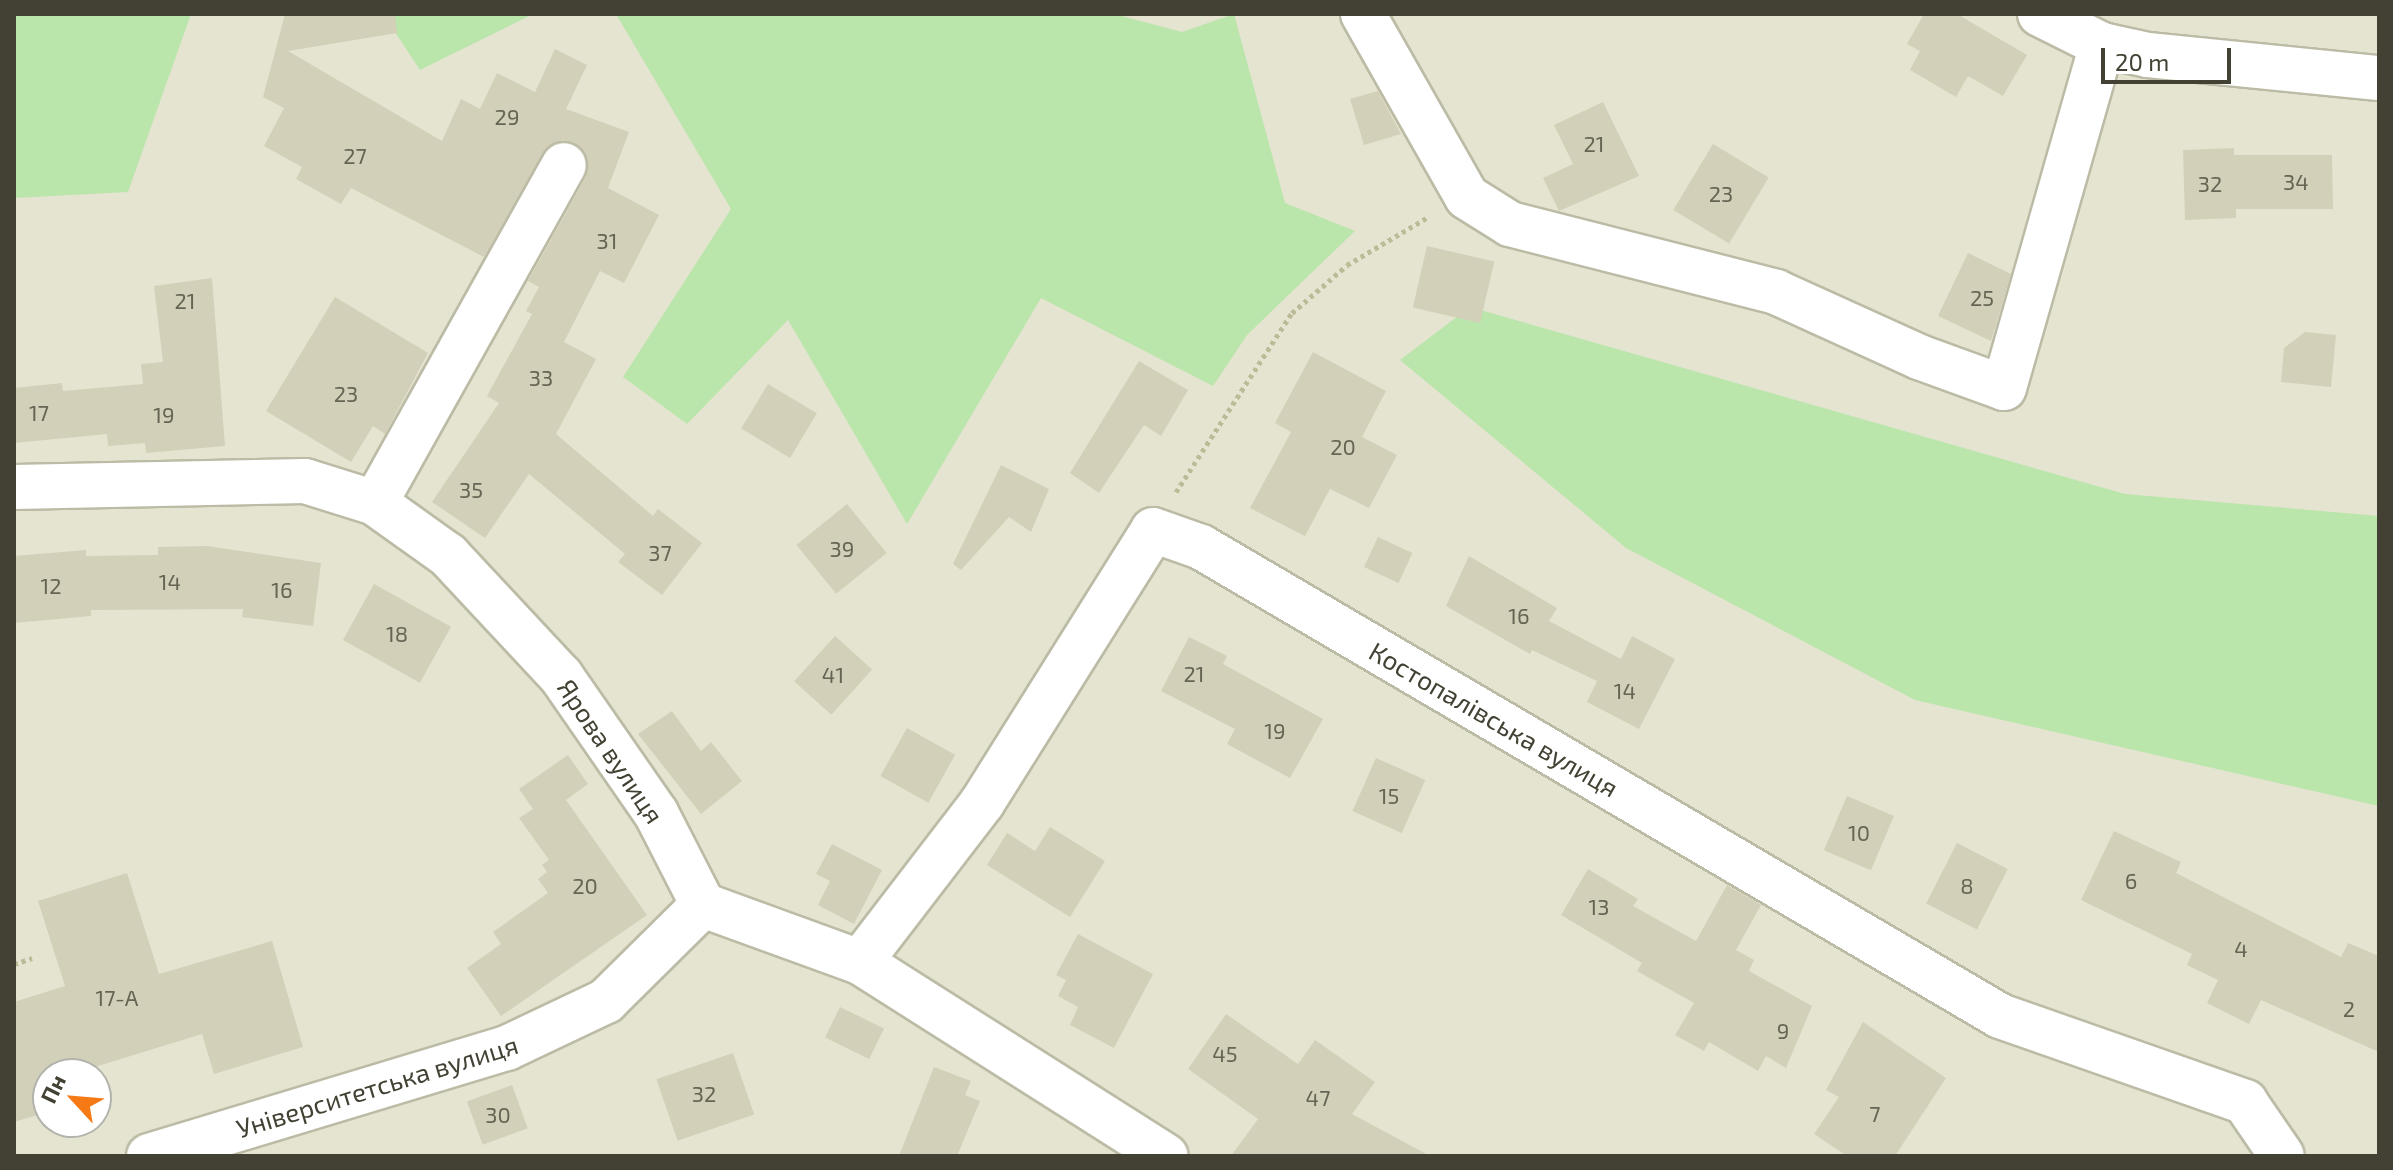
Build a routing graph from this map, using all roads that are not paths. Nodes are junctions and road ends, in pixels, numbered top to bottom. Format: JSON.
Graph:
{"nodes":[{"id":1,"x":1363,"y":14,"type":"edge"},
{"id":2,"x":2040,"y":14,"type":"edge"},
{"id":3,"x":2102,"y":45,"type":"junction"},
{"id":4,"x":2379,"y":78,"type":"edge"},
{"id":5,"x":564,"y":165,"type":"dead end"},
{"id":6,"x":14,"y":487,"type":"edge"},
{"id":7,"x":375,"y":503,"type":"junction"},
{"id":8,"x":703,"y":905,"type":"junction"},
{"id":9,"x":860,"y":962,"type":"junction"},
{"id":10,"x":149,"y":1156,"type":"edge"},
{"id":11,"x":1166,"y":1156,"type":"edge"},
{"id":12,"x":2282,"y":1156,"type":"edge"}],
"edges":[{"from":1,"to":3,"type":"street"},
{"from":2,"to":3,"type":"street"},
{"from":3,"to":4,"type":"street"},
{"from":5,"to":7,"type":"street"},
{"from":6,"to":7,"type":"street","name":"Ярова вулиця"},
{"from":7,"to":8,"type":"street","name":"Ярова вулиця"},
{"from":8,"to":9,"type":"street"},
{"from":8,"to":10,"type":"street","name":"Університетська вулиця"},
{"from":9,"to":11,"type":"street"},
{"from":9,"to":12,"type":"street","name":"Костопалівська вулиця"}]}
